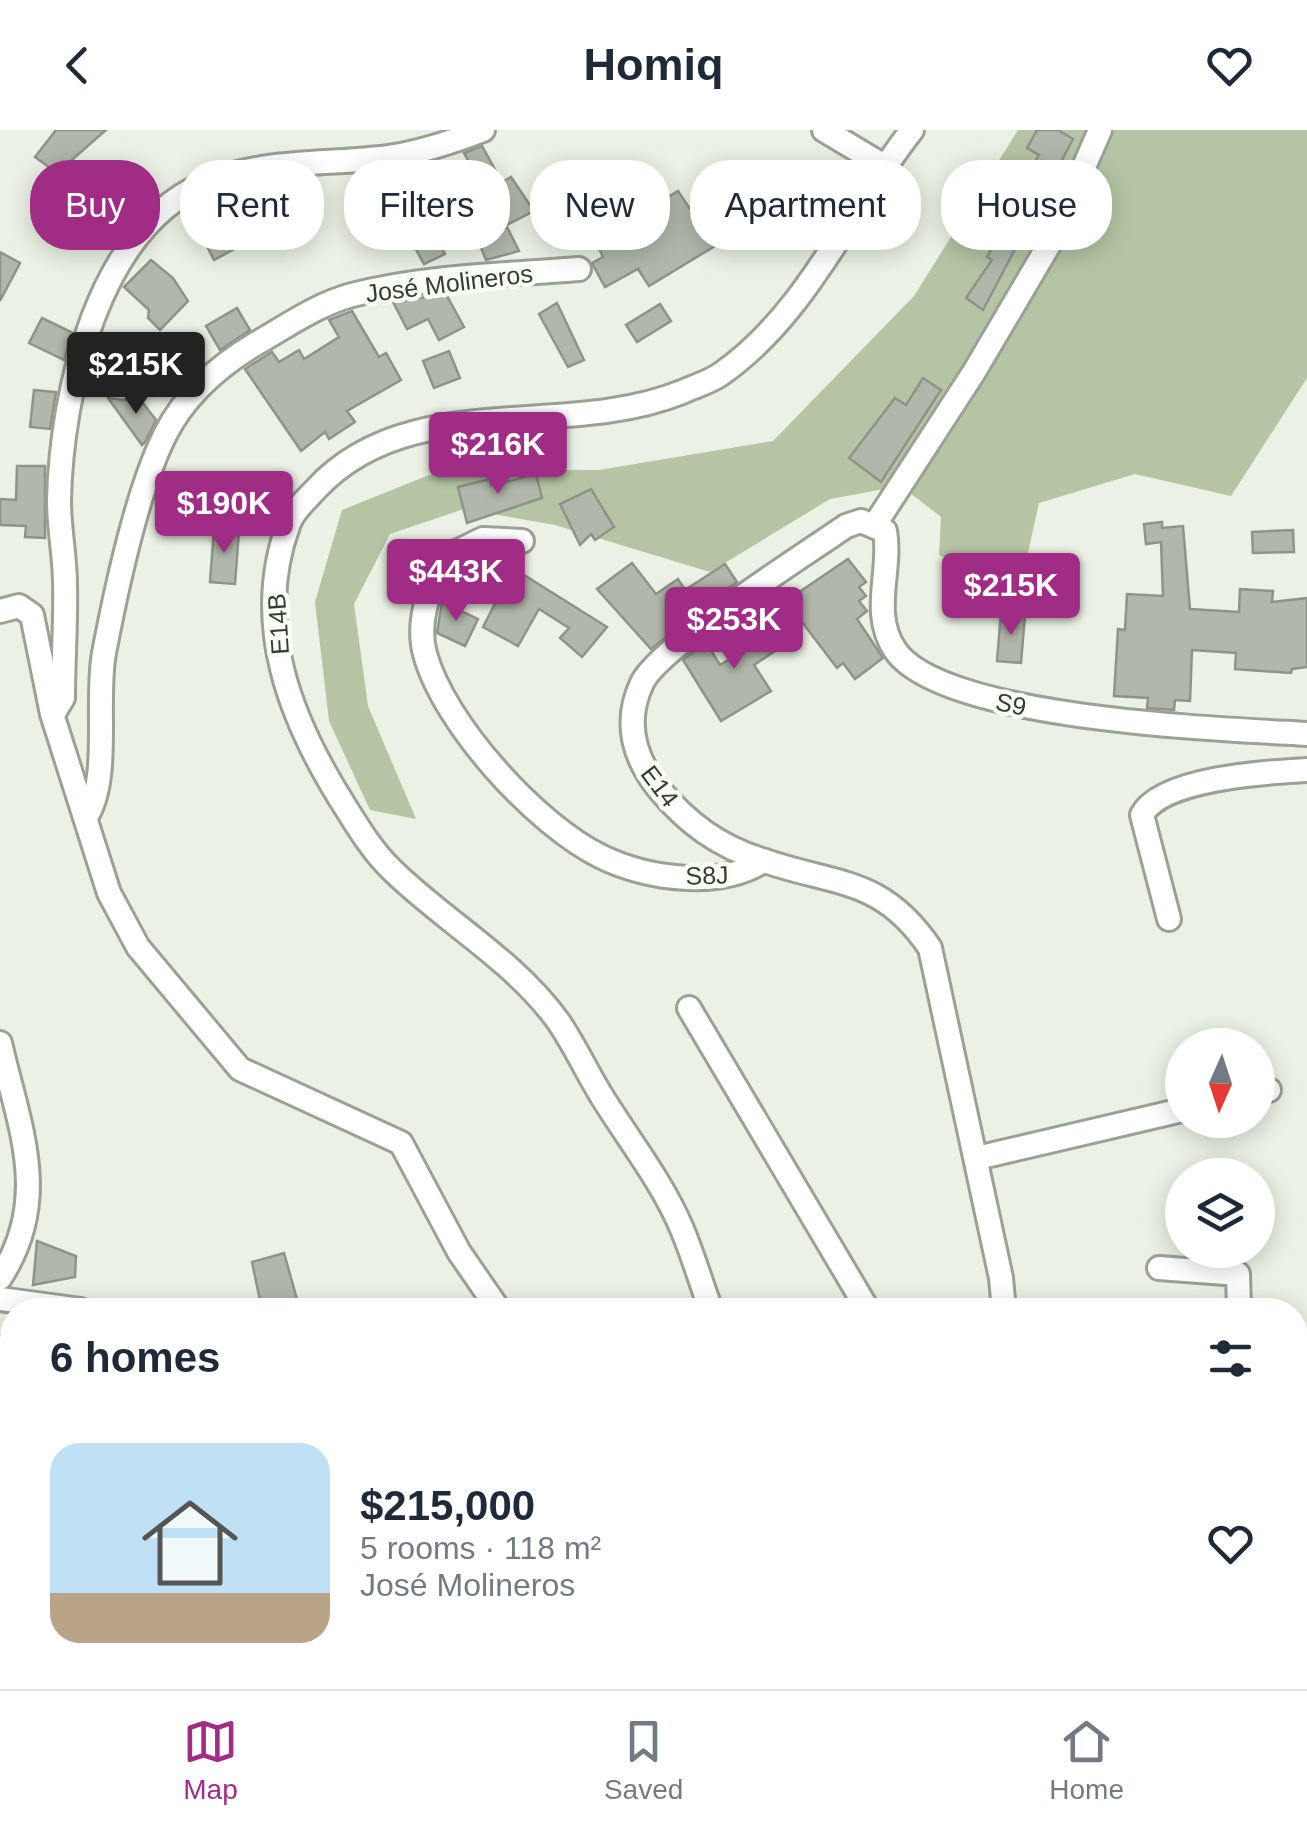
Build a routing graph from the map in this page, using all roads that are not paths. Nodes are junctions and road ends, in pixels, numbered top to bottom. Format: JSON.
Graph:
{"nodes":[{"id":1,"x":484,"y":130,"type":"edge"},
{"id":2,"x":824,"y":130,"type":"edge"},
{"id":3,"x":912,"y":130,"type":"edge"},
{"id":4,"x":1100,"y":130,"type":"edge"},
{"id":5,"x":874,"y":160,"type":"edge"},
{"id":6,"x":889,"y":160,"type":"edge"},
{"id":7,"x":831,"y":250,"type":"edge"},
{"id":8,"x":579,"y":269,"type":"dead end"},
{"id":9,"x":876,"y":523,"type":"junction"},
{"id":10,"x":522,"y":541,"type":"dead end"},
{"id":11,"x":0,"y":610,"type":"edge"},
{"id":12,"x":52,"y":714,"type":"junction"},
{"id":13,"x":1306,"y":738,"type":"edge"},
{"id":14,"x":1307,"y":770,"type":"edge"},
{"id":15,"x":86,"y":818,"type":"junction"},
{"id":16,"x":764,"y":861,"type":"junction"},
{"id":17,"x":1168,"y":919,"type":"dead end"},
{"id":18,"x":688,"y":1008,"type":"dead end"},
{"id":19,"x":0,"y":1043,"type":"edge"},
{"id":20,"x":1165,"y":1114,"type":"edge"},
{"id":21,"x":977,"y":1158,"type":"junction"},
{"id":22,"x":1159,"y":1268,"type":"dead end"},
{"id":23,"x":0,"y":1278,"type":"edge"},
{"id":24,"x":491,"y":1298,"type":"edge"},
{"id":25,"x":708,"y":1298,"type":"edge"},
{"id":26,"x":861,"y":1298,"type":"edge"},
{"id":27,"x":1002,"y":1298,"type":"edge"},
{"id":28,"x":1238,"y":1298,"type":"edge"}],
"edges":[{"from":1,"to":12,"type":"street"},
{"from":2,"to":5,"type":"street"},
{"from":3,"to":6,"type":"street","name":"E14B"},
{"from":4,"to":9,"type":"street"},
{"from":7,"to":25,"type":"street","name":"E14B"},
{"from":8,"to":15,"type":"street","name":"José Molineros"},
{"from":9,"to":13,"type":"street","name":"S9"},
{"from":9,"to":16,"type":"street","name":"E14"},
{"from":10,"to":16,"type":"street","name":"S8J"},
{"from":11,"to":12,"type":"street"},
{"from":12,"to":15,"type":"street"},
{"from":14,"to":17,"type":"street"},
{"from":15,"to":24,"type":"street"},
{"from":16,"to":21,"type":"street","name":"S8J"},
{"from":18,"to":26,"type":"street"},
{"from":19,"to":23,"type":"street"},
{"from":20,"to":21,"type":"street"},
{"from":21,"to":27,"type":"street","name":"S8J"},
{"from":22,"to":28,"type":"street"}]}
